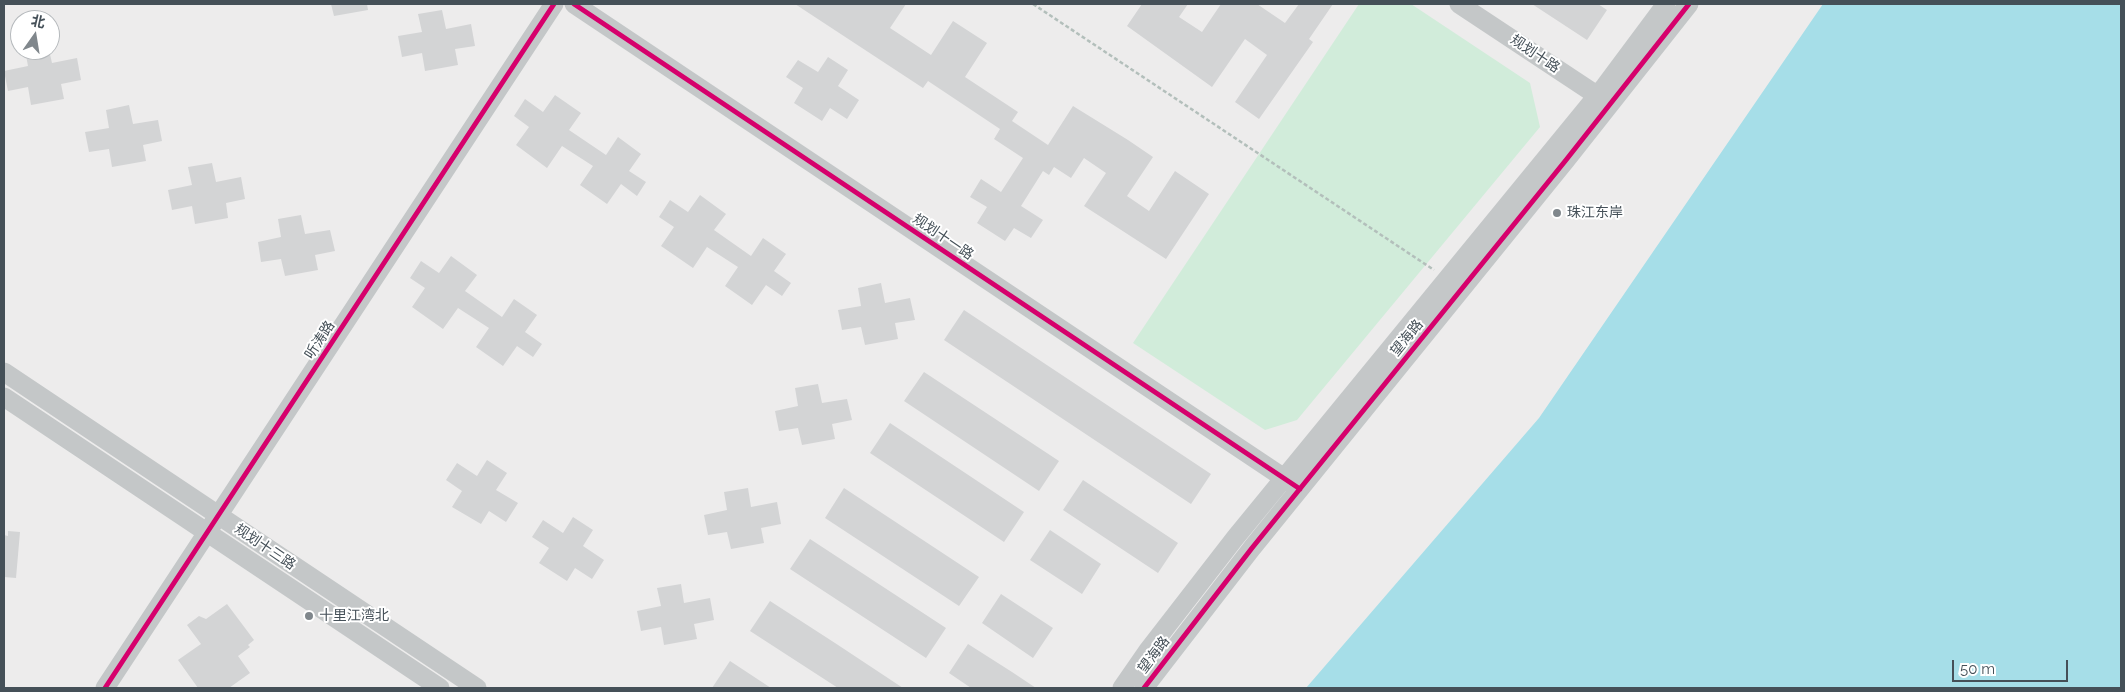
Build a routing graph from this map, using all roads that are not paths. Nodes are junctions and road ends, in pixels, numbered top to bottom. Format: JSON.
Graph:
{"nodes":[{"id":1,"x":554,"y":4,"type":"edge"},
{"id":2,"x":574,"y":4,"type":"edge"},
{"id":3,"x":1459,"y":4,"type":"edge"},
{"id":4,"x":1666,"y":4,"type":"edge"},
{"id":5,"x":1689,"y":4,"type":"edge"},
{"id":6,"x":1603,"y":100,"type":"junction"},
{"id":7,"x":4,"y":372,"type":"edge"},
{"id":8,"x":4,"y":397,"type":"edge"},
{"id":9,"x":1284,"y":478,"type":"junction"},
{"id":10,"x":1300,"y":488,"type":"junction"},
{"id":11,"x":218,"y":515,"type":"junction"},
{"id":12,"x":206,"y":532,"type":"junction"},
{"id":13,"x":105,"y":688,"type":"edge"},
{"id":14,"x":440,"y":688,"type":"edge"},
{"id":15,"x":477,"y":688,"type":"edge"},
{"id":16,"x":1122,"y":688,"type":"edge"},
{"id":17,"x":1144,"y":688,"type":"edge"}],
"edges":[{"from":1,"to":11,"type":"street","name":"听涛路"},
{"from":2,"to":9,"type":"street","name":"规划十一路"},
{"from":3,"to":6,"type":"street","name":"规划十路"},
{"from":4,"to":6,"type":"street","name":"望海路"},
{"from":5,"to":6,"type":"street","name":"望海路"},
{"from":6,"to":9,"type":"street","name":"望海路"},
{"from":6,"to":10,"type":"street","name":"望海路"},
{"from":7,"to":11,"type":"street","name":"规划十三路"},
{"from":8,"to":12,"type":"street","name":"规划十三路"},
{"from":9,"to":10,"type":"street","name":"规划十一路"},
{"from":9,"to":16,"type":"street","name":"望海路"},
{"from":10,"to":17,"type":"street","name":"望海路"},
{"from":11,"to":12,"type":"street","name":"听涛路"},
{"from":11,"to":15,"type":"street","name":"规划十三路"},
{"from":12,"to":13,"type":"street","name":"听涛路"},
{"from":12,"to":14,"type":"street","name":"规划十三路"}]}
